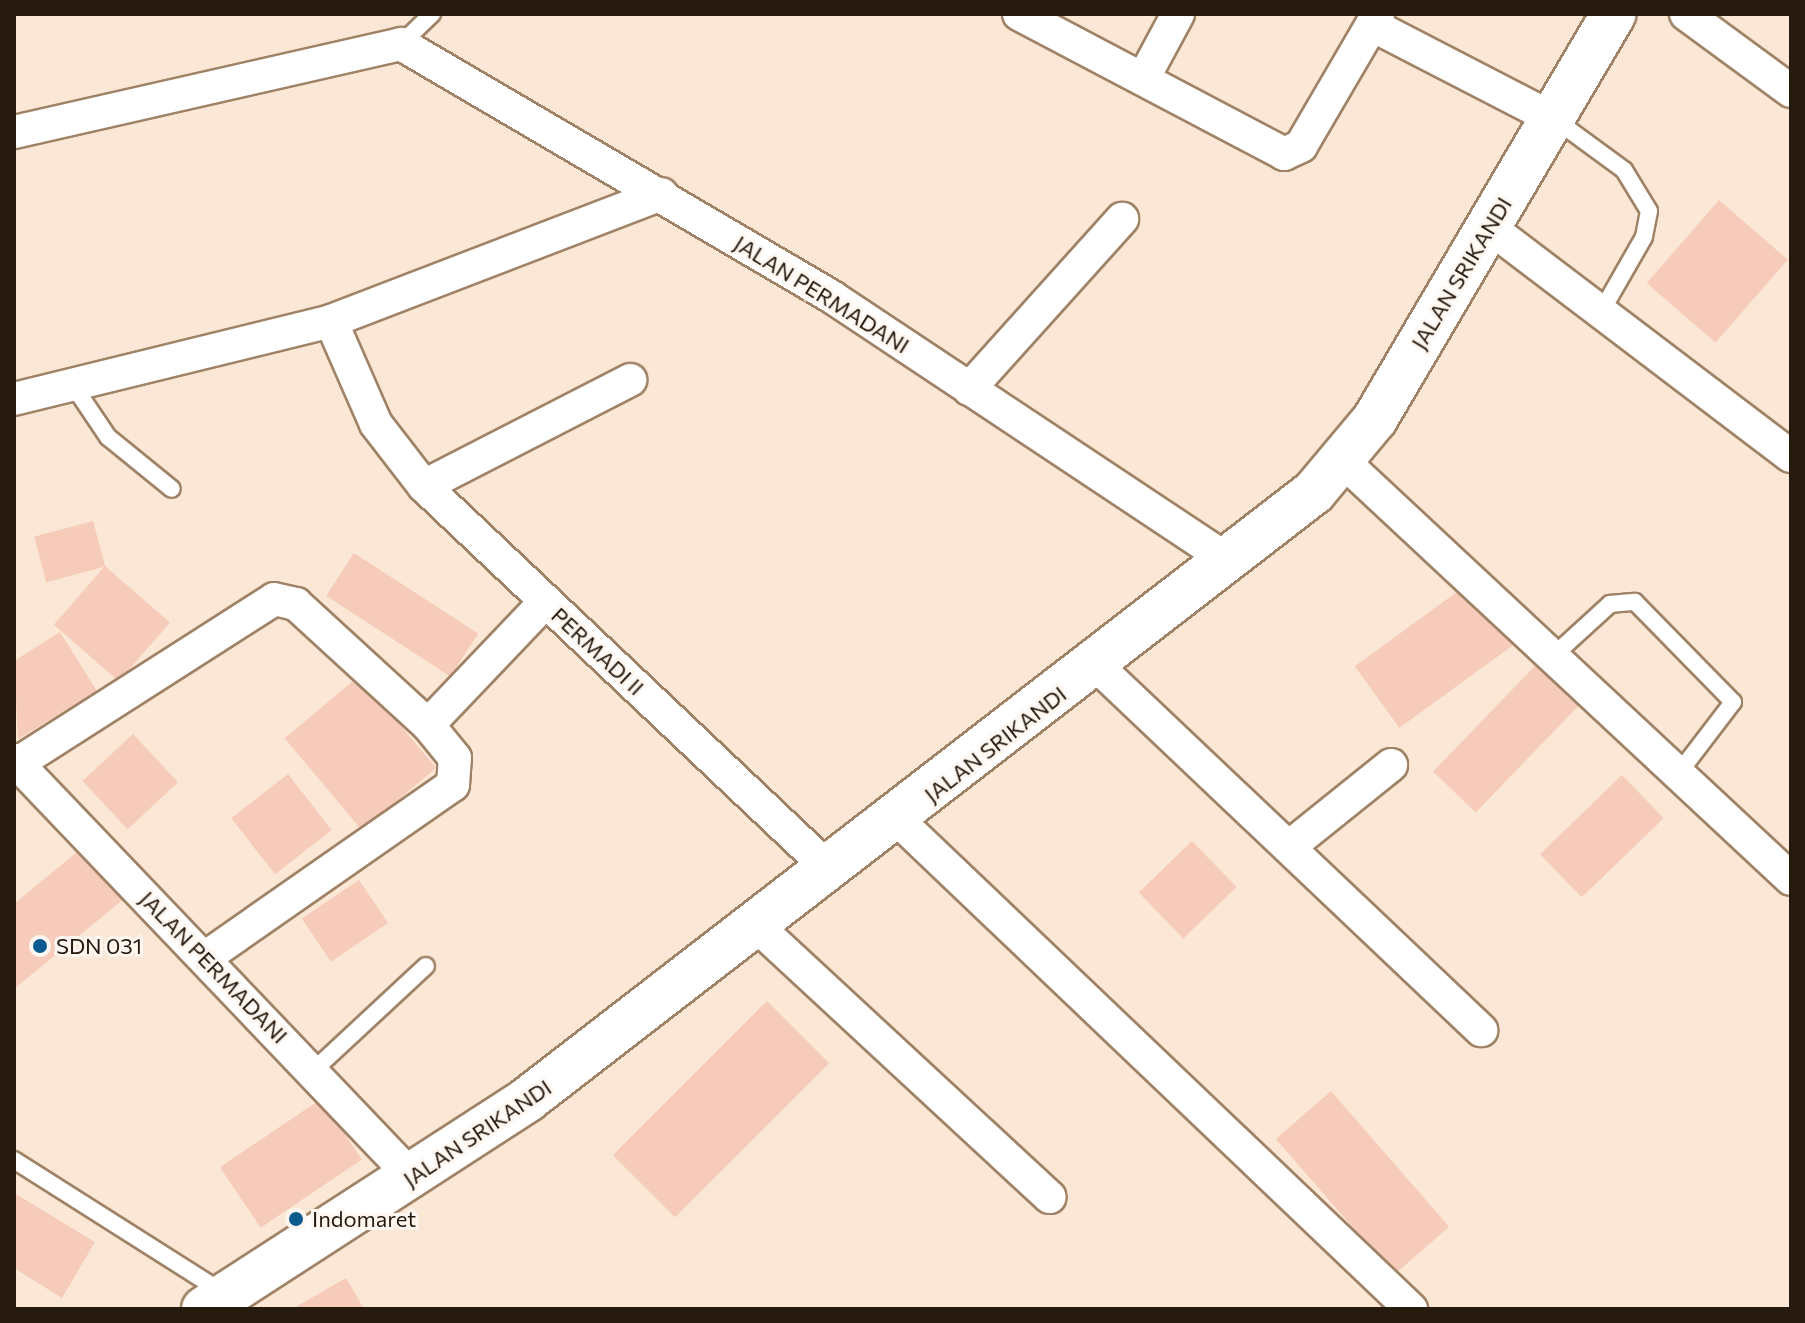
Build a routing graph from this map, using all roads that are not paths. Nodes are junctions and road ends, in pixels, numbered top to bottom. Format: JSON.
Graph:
{"nodes":[{"id":1,"x":432,"y":14,"type":"edge"},
{"id":2,"x":1019,"y":14,"type":"edge"},
{"id":3,"x":1178,"y":14,"type":"edge"},
{"id":4,"x":1614,"y":14,"type":"edge"},
{"id":5,"x":1686,"y":14,"type":"edge"},
{"id":6,"x":1375,"y":20,"type":"edge"},
{"id":7,"x":401,"y":44,"type":"junction"},
{"id":8,"x":1143,"y":79,"type":"junction"},
{"id":9,"x":1791,"y":91,"type":"edge"},
{"id":10,"x":1552,"y":118,"type":"junction"},
{"id":11,"x":14,"y":132,"type":"edge"},
{"id":12,"x":661,"y":194,"type":"junction"},
{"id":13,"x":1122,"y":219,"type":"dead end"},
{"id":14,"x":1489,"y":227,"type":"junction"},
{"id":15,"x":1601,"y":312,"type":"junction"},
{"id":16,"x":331,"y":321,"type":"junction"},
{"id":17,"x":630,"y":380,"type":"dead end"},
{"id":18,"x":73,"y":385,"type":"junction"},
{"id":19,"x":969,"y":389,"type":"junction"},
{"id":20,"x":14,"y":399,"type":"edge"},
{"id":21,"x":1791,"y":456,"type":"edge"},
{"id":22,"x":1344,"y":462,"type":"junction"},
{"id":23,"x":424,"y":486,"type":"junction"},
{"id":24,"x":172,"y":489,"type":"dead end"},
{"id":25,"x":1231,"y":562,"type":"junction"},
{"id":26,"x":546,"y":601,"type":"junction"},
{"id":27,"x":1552,"y":657,"type":"junction"},
{"id":28,"x":1096,"y":665,"type":"junction"},
{"id":29,"x":428,"y":725,"type":"junction"},
{"id":30,"x":16,"y":761,"type":"edge"},
{"id":31,"x":1391,"y":765,"type":"dead end"},
{"id":32,"x":1678,"y":774,"type":"junction"},
{"id":33,"x":898,"y":820,"type":"junction"},
{"id":34,"x":1289,"y":847,"type":"junction"},
{"id":35,"x":829,"y":869,"type":"junction"},
{"id":36,"x":1791,"y":879,"type":"edge"},
{"id":37,"x":759,"y":928,"type":"junction"},
{"id":38,"x":206,"y":957,"type":"junction"},
{"id":39,"x":426,"y":966,"type":"dead end"},
{"id":40,"x":1481,"y":1030,"type":"dead end"},
{"id":41,"x":313,"y":1071,"type":"junction"},
{"id":42,"x":14,"y":1160,"type":"edge"},
{"id":43,"x":412,"y":1177,"type":"junction"},
{"id":44,"x":1049,"y":1197,"type":"dead end"},
{"id":45,"x":215,"y":1302,"type":"edge"},
{"id":46,"x":1411,"y":1309,"type":"edge"}],
"edges":[{"from":1,"to":7,"type":"lane"},
{"from":2,"to":8,"type":"street"},
{"from":3,"to":8,"type":"street"},
{"from":4,"to":10,"type":"main road","name":"JALAN SRIKANDI"},
{"from":5,"to":9,"type":"street"},
{"from":6,"to":8,"type":"street"},
{"from":6,"to":10,"type":"street"},
{"from":7,"to":11,"type":"street"},
{"from":7,"to":12,"type":"street","name":"JALAN PERMADANI"},
{"from":10,"to":14,"type":"main road","name":"JALAN SRIKANDI"},
{"from":10,"to":15,"type":"lane"},
{"from":12,"to":16,"type":"street"},
{"from":12,"to":19,"type":"street","name":"JALAN PERMADANI"},
{"from":13,"to":19,"type":"street"},
{"from":14,"to":15,"type":"street"},
{"from":14,"to":22,"type":"main road","name":"JALAN SRIKANDI"},
{"from":15,"to":21,"type":"street"},
{"from":16,"to":18,"type":"street"},
{"from":16,"to":23,"type":"street","name":"PERMADI II"},
{"from":17,"to":23,"type":"street"},
{"from":18,"to":20,"type":"street"},
{"from":18,"to":24,"type":"lane"},
{"from":19,"to":25,"type":"street","name":"JALAN PERMADANI"},
{"from":22,"to":25,"type":"main road","name":"JALAN SRIKANDI"},
{"from":22,"to":27,"type":"street"},
{"from":23,"to":26,"type":"street","name":"PERMADI II"},
{"from":25,"to":28,"type":"main road","name":"JALAN SRIKANDI"},
{"from":26,"to":29,"type":"street"},
{"from":26,"to":35,"type":"street","name":"PERMADI II"},
{"from":27,"to":32,"type":"street"},
{"from":27,"to":32,"type":"lane"},
{"from":28,"to":33,"type":"main road","name":"JALAN SRIKANDI"},
{"from":28,"to":34,"type":"street"},
{"from":29,"to":30,"type":"street"},
{"from":29,"to":38,"type":"street"},
{"from":30,"to":38,"type":"street","name":"JALAN PERMADANI"},
{"from":31,"to":34,"type":"street"},
{"from":32,"to":36,"type":"street"},
{"from":33,"to":35,"type":"main road","name":"JALAN SRIKANDI"},
{"from":33,"to":46,"type":"street"},
{"from":34,"to":40,"type":"street"},
{"from":35,"to":37,"type":"main road","name":"JALAN SRIKANDI"},
{"from":37,"to":43,"type":"main road","name":"JALAN SRIKANDI"},
{"from":37,"to":44,"type":"street"},
{"from":38,"to":41,"type":"street","name":"JALAN PERMADANI"},
{"from":39,"to":41,"type":"lane"},
{"from":41,"to":43,"type":"street","name":"JALAN PERMADANI"},
{"from":42,"to":45,"type":"lane"},
{"from":43,"to":45,"type":"main road","name":"JALAN SRIKANDI"}]}
